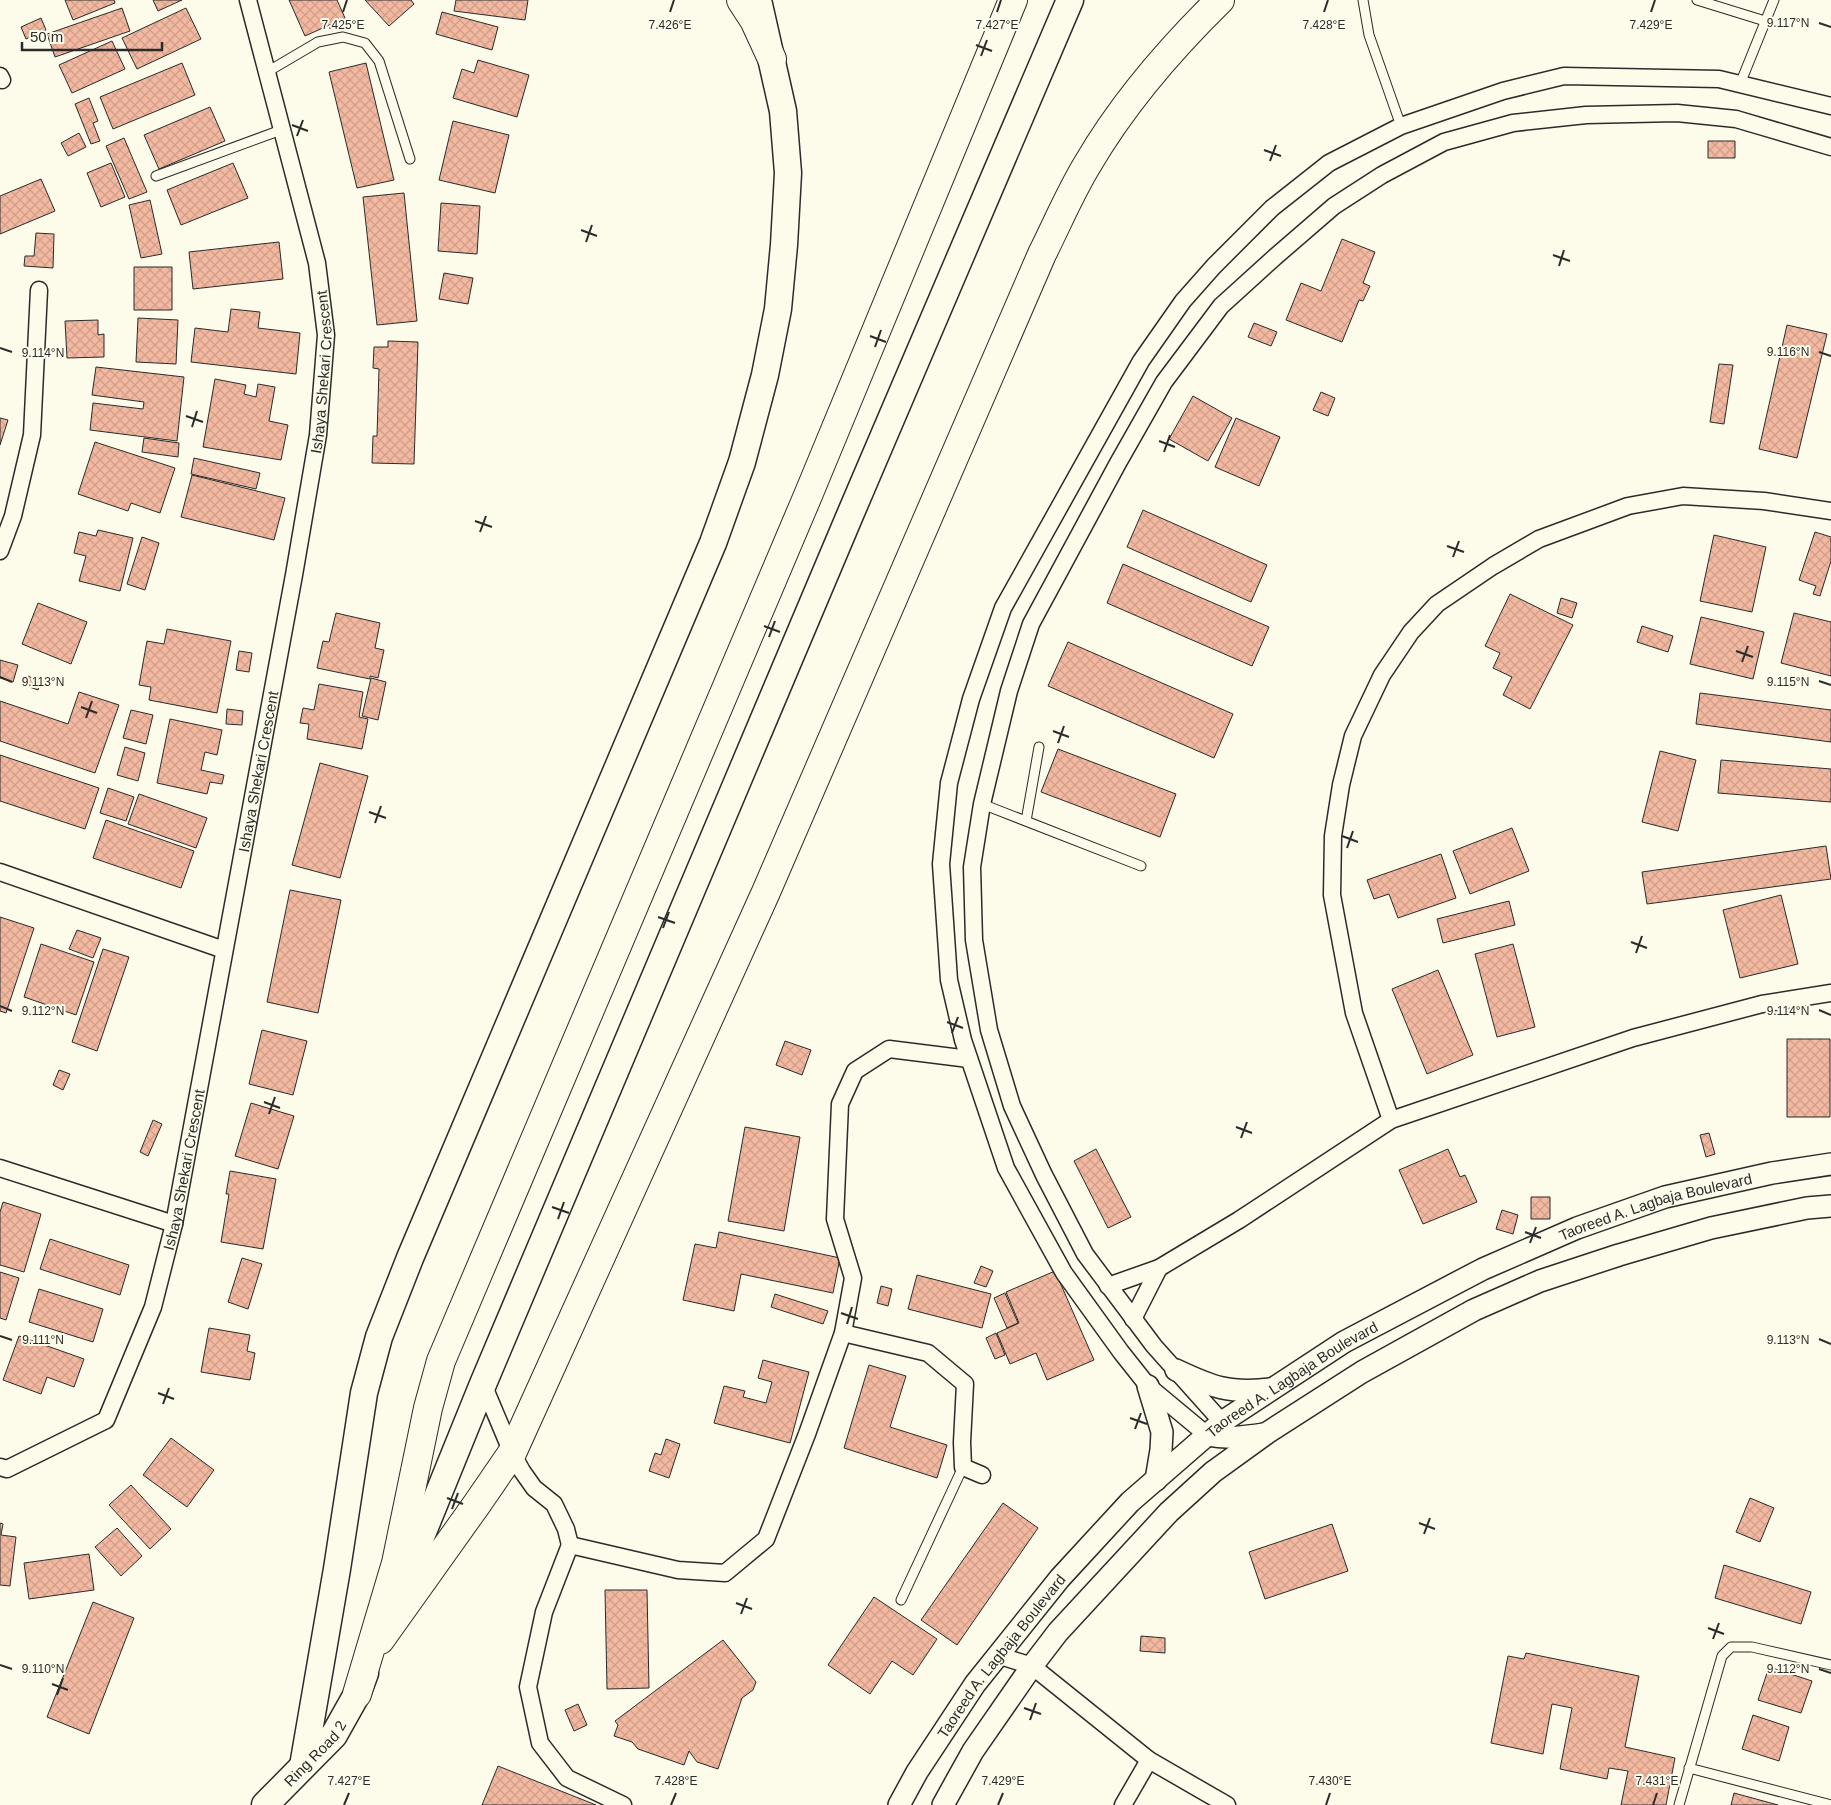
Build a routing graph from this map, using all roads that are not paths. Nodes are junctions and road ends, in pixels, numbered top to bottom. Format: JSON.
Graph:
{"nodes":[{"id":1,"x":248,"y":0,"type":"edge"},
{"id":2,"x":741,"y":0,"type":"edge"},
{"id":3,"x":758,"y":0,"type":"edge"},
{"id":4,"x":1013,"y":0,"type":"edge"},
{"id":5,"x":1070,"y":0,"type":"edge"},
{"id":6,"x":1220,"y":0,"type":"edge"},
{"id":7,"x":1364,"y":0,"type":"edge"},
{"id":8,"x":1697,"y":0,"type":"edge"},
{"id":9,"x":1774,"y":0,"type":"edge"},
{"id":10,"x":1765,"y":21,"type":"junction"},
{"id":11,"x":772,"y":59,"type":"junction"},
{"id":12,"x":266,"y":72,"type":"junction"},
{"id":13,"x":1740,"y":84,"type":"junction"},
{"id":14,"x":1831,"y":106,"type":"edge"},
{"id":15,"x":1401,"y":126,"type":"junction"},
{"id":16,"x":282,"y":130,"type":"junction"},
{"id":17,"x":1831,"y":147,"type":"edge"},
{"id":18,"x":410,"y":159,"type":"dead end"},
{"id":19,"x":156,"y":176,"type":"dead end"},
{"id":20,"x":39,"y":290,"type":"dead end"},
{"id":21,"x":1831,"y":511,"type":"edge"},
{"id":22,"x":0,"y":551,"type":"edge"},
{"id":23,"x":1039,"y":747,"type":"dead end"},
{"id":24,"x":982,"y":804,"type":"junction"},
{"id":25,"x":1026,"y":821,"type":"junction"},
{"id":26,"x":1140,"y":866,"type":"dead end"},
{"id":27,"x":0,"y":872,"type":"edge"},
{"id":28,"x":224,"y":950,"type":"junction"},
{"id":29,"x":1831,"y":993,"type":"edge"},
{"id":30,"x":969,"y":1058,"type":"junction"},
{"id":31,"x":1392,"y":1120,"type":"junction"},
{"id":32,"x":1831,"y":1164,"type":"edge"},
{"id":33,"x":0,"y":1168,"type":"edge"},
{"id":34,"x":1831,"y":1206,"type":"edge"},
{"id":35,"x":174,"y":1224,"type":"junction"},
{"id":36,"x":1159,"y":1268,"type":"junction"},
{"id":37,"x":1108,"y":1286,"type":"junction"},
{"id":38,"x":1133,"y":1319,"type":"junction"},
{"id":39,"x":843,"y":1333,"type":"junction"},
{"id":40,"x":1176,"y":1370,"type":"junction"},
{"id":41,"x":483,"y":1384,"type":"junction"},
{"id":42,"x":1148,"y":1386,"type":"junction"},
{"id":43,"x":1276,"y":1388,"type":"junction"},
{"id":44,"x":1217,"y":1432,"type":"junction"},
{"id":45,"x":1267,"y":1433,"type":"junction"},
{"id":46,"x":512,"y":1453,"type":"junction"},
{"id":47,"x":0,"y":1467,"type":"edge"},
{"id":48,"x":963,"y":1467,"type":"junction"},
{"id":49,"x":1213,"y":1472,"type":"junction"},
{"id":50,"x":982,"y":1475,"type":"dead end"},
{"id":51,"x":1156,"y":1480,"type":"junction"},
{"id":52,"x":570,"y":1544,"type":"junction"},
{"id":53,"x":900,"y":1600,"type":"dead end"},
{"id":54,"x":380,"y":1640,"type":"junction"},
{"id":55,"x":997,"y":1655,"type":"junction"},
{"id":56,"x":1831,"y":1665,"type":"edge"},
{"id":57,"x":1032,"y":1666,"type":"junction"},
{"id":58,"x":357,"y":1694,"type":"junction"},
{"id":59,"x":1149,"y":1760,"type":"junction"},
{"id":60,"x":303,"y":1766,"type":"junction"},
{"id":61,"x":1689,"y":1768,"type":"junction"},
{"id":62,"x":265,"y":1805,"type":"edge"},
{"id":63,"x":623,"y":1805,"type":"edge"},
{"id":64,"x":899,"y":1805,"type":"edge"},
{"id":65,"x":943,"y":1805,"type":"edge"},
{"id":66,"x":1123,"y":1805,"type":"edge"},
{"id":67,"x":1227,"y":1805,"type":"edge"},
{"id":68,"x":1679,"y":1805,"type":"edge"},
{"id":69,"x":1831,"y":1805,"type":"edge"}],
"edges":[{"from":1,"to":12,"type":"street","name":"Ishaya Shekari Crescent"},
{"from":2,"to":11,"type":"highway"},
{"from":3,"to":11,"type":"main road"},
{"from":4,"to":58,"type":"highway"},
{"from":5,"to":41,"type":"main road","name":"Ring Road 2"},
{"from":6,"to":46,"type":"highway"},
{"from":7,"to":15,"type":"lane"},
{"from":8,"to":10,"type":"lane"},
{"from":9,"to":10,"type":"lane"},
{"from":10,"to":13,"type":"lane"},
{"from":11,"to":60,"type":"main road"},
{"from":12,"to":16,"type":"street","name":"Ishaya Shekari Crescent"},
{"from":12,"to":18,"type":"lane"},
{"from":13,"to":14,"type":"street"},
{"from":13,"to":15,"type":"street"},
{"from":15,"to":30,"type":"street"},
{"from":16,"to":19,"type":"lane"},
{"from":16,"to":28,"type":"street","name":"Ishaya Shekari Crescent"},
{"from":17,"to":24,"type":"street"},
{"from":20,"to":22,"type":"street"},
{"from":21,"to":31,"type":"street"},
{"from":23,"to":25,"type":"lane"},
{"from":24,"to":25,"type":"lane"},
{"from":24,"to":37,"type":"street"},
{"from":25,"to":26,"type":"lane"},
{"from":27,"to":28,"type":"street"},
{"from":28,"to":35,"type":"street","name":"Ishaya Shekari Crescent"},
{"from":29,"to":31,"type":"street"},
{"from":30,"to":39,"type":"street"},
{"from":30,"to":42,"type":"street"},
{"from":31,"to":36,"type":"street"},
{"from":32,"to":43,"type":"street","name":"Taoreed A. Lagbaja Boulevard"},
{"from":33,"to":35,"type":"street"},
{"from":34,"to":45,"type":"street","name":"Taoreed A. Lagbaja Boulevard"},
{"from":35,"to":47,"type":"street","name":"Ishaya Shekari Crescent"},
{"from":36,"to":37,"type":"street"},
{"from":36,"to":38,"type":"street"},
{"from":37,"to":38,"type":"street"},
{"from":38,"to":40,"type":"street"},
{"from":39,"to":48,"type":"street"},
{"from":39,"to":52,"type":"street"},
{"from":40,"to":43,"type":"street"},
{"from":40,"to":44,"type":"street"},
{"from":41,"to":46,"type":"street"},
{"from":41,"to":54,"type":"main road","name":"Ring Road 2"},
{"from":42,"to":44,"type":"street"},
{"from":42,"to":51,"type":"street"},
{"from":43,"to":44,"type":"street","name":"Taoreed A. Lagbaja Boulevard"},
{"from":44,"to":45,"type":"street"},
{"from":44,"to":49,"type":"street"},
{"from":44,"to":51,"type":"street","name":"Taoreed A. Lagbaja Boulevard"},
{"from":45,"to":49,"type":"street","name":"Taoreed A. Lagbaja Boulevard"},
{"from":46,"to":52,"type":"street"},
{"from":46,"to":54,"type":"highway"},
{"from":48,"to":50,"type":"street"},
{"from":48,"to":53,"type":"lane"},
{"from":49,"to":57,"type":"street","name":"Taoreed A. Lagbaja Boulevard"},
{"from":51,"to":55,"type":"street","name":"Taoreed A. Lagbaja Boulevard"},
{"from":52,"to":63,"type":"street"},
{"from":54,"to":58,"type":"main road","name":"Ring Road 2"},
{"from":55,"to":57,"type":"street"},
{"from":55,"to":64,"type":"street","name":"Taoreed A. Lagbaja Boulevard"},
{"from":56,"to":61,"type":"lane"},
{"from":57,"to":59,"type":"street"},
{"from":57,"to":65,"type":"street","name":"Taoreed A. Lagbaja Boulevard"},
{"from":58,"to":60,"type":"main road","name":"Ring Road 2"},
{"from":59,"to":66,"type":"street"},
{"from":59,"to":67,"type":"street"},
{"from":60,"to":62,"type":"main road","name":"Ring Road 2"},
{"from":61,"to":68,"type":"lane"},
{"from":61,"to":69,"type":"lane"}]}
